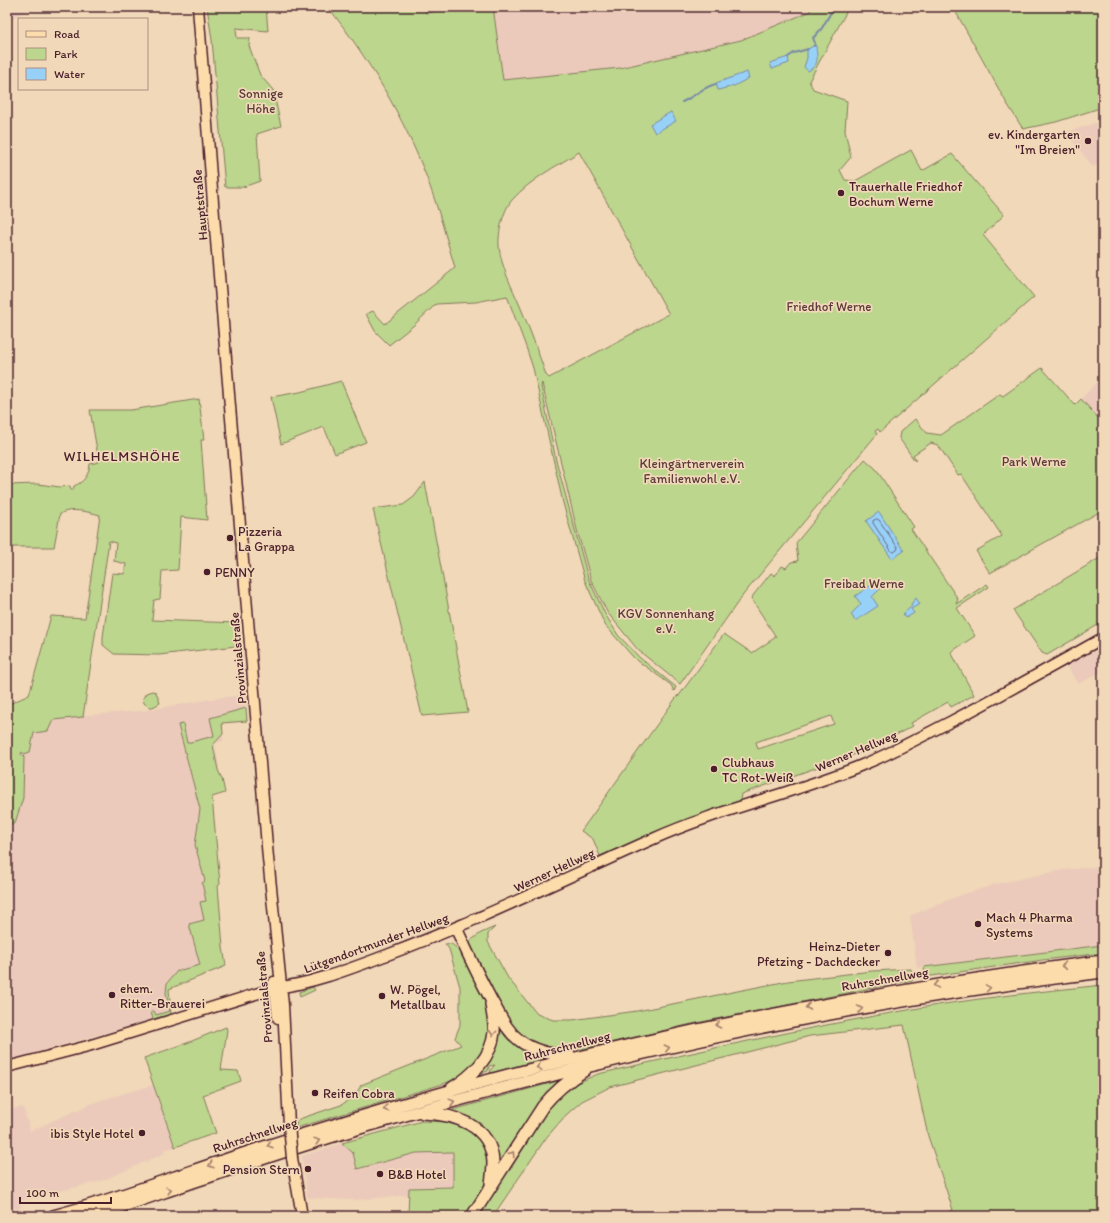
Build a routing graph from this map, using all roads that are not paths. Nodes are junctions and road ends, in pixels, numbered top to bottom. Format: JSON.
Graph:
{"nodes":[{"id":1,"x":198,"y":7,"type":"edge"},
{"id":2,"x":230,"y":401,"type":"joint"},
{"id":3,"x":1103,"y":638,"type":"edge"},
{"id":4,"x":497,"y":910,"type":"joint"},
{"id":5,"x":456,"y":928,"type":"junction"},
{"id":6,"x":1103,"y":961,"type":"edge"},
{"id":7,"x":1103,"y":972,"type":"edge"},
{"id":8,"x":278,"y":988,"type":"junction"},
{"id":9,"x":489,"y":996,"type":"junction"},
{"id":10,"x":590,"y":1054,"type":"junction"},
{"id":11,"x":606,"y":1062,"type":"junction"},
{"id":12,"x":7,"y":1067,"type":"edge"},
{"id":13,"x":433,"y":1096,"type":"junction"},
{"id":14,"x":401,"y":1116,"type":"junction"},
{"id":15,"x":491,"y":1186,"type":"junction"},
{"id":16,"x":53,"y":1216,"type":"edge"},
{"id":17,"x":92,"y":1216,"type":"edge"},
{"id":18,"x":302,"y":1216,"type":"edge"},
{"id":19,"x":472,"y":1216,"type":"edge"}],
"edges":[{"from":1,"to":2,"type":"main road","name":"Hauptstraße"},
{"from":2,"to":8,"type":"main road","name":"Provinzialstraße"},
{"from":3,"to":4,"type":"main road","name":"Werner Hellweg"},
{"from":4,"to":5,"type":"main road","name":"Lütgendortmunder Hellweg"},
{"from":5,"to":8,"type":"main road","name":"Lütgendortmunder Hellweg"},
{"from":5,"to":9,"type":"highway"},
{"from":6,"to":10,"type":"highway","name":"Ruhrschnellweg","one_way":true},
{"from":11,"to":7,"type":"highway","name":"Ruhrschnellweg","one_way":true},
{"from":8,"to":12,"type":"main road","name":"Lütgendortmunder Hellweg"},
{"from":8,"to":18,"type":"main road","name":"Provinzialstraße","bridge":true},
{"from":9,"to":10,"type":"highway"},
{"from":9,"to":13,"type":"highway","one_way":true},
{"from":10,"to":13,"type":"highway","name":"Ruhrschnellweg","one_way":true},
{"from":14,"to":11,"type":"highway","name":"Ruhrschnellweg","one_way":true},
{"from":15,"to":11,"type":"highway","one_way":true},
{"from":13,"to":16,"type":"highway","name":"Ruhrschnellweg","one_way":true},
{"from":14,"to":15,"type":"highway"},
{"from":17,"to":14,"type":"highway","name":"Ruhrschnellweg","one_way":true},
{"from":15,"to":19,"type":"highway"}]}
